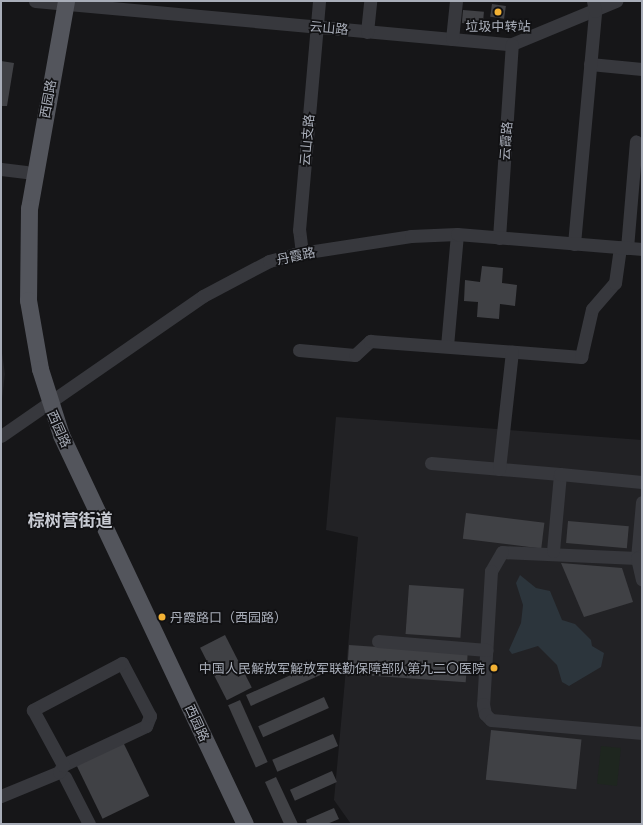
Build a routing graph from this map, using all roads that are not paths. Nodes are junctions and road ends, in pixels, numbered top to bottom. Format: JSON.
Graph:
{"nodes":[{"id":1,"x":35,"y":1,"type":"edge"},
{"id":2,"x":320,"y":1,"type":"edge"},
{"id":3,"x":370,"y":1,"type":"edge"},
{"id":4,"x":456,"y":1,"type":"edge"},
{"id":5,"x":616,"y":1,"type":"edge"},
{"id":6,"x":61,"y":3,"type":"edge"},
{"id":7,"x":594,"y":6,"type":"edge"},
{"id":8,"x":317,"y":27,"type":"junction"},
{"id":9,"x":367,"y":32,"type":"junction"},
{"id":10,"x":452,"y":39,"type":"junction"},
{"id":11,"x":512,"y":44,"type":"junction"},
{"id":12,"x":590,"y":64,"type":"junction"},
{"id":13,"x":642,"y":69,"type":"edge"},
{"id":14,"x":636,"y":141,"type":"dead end"},
{"id":15,"x":1,"y":169,"type":"edge"},
{"id":16,"x":26,"y":172,"type":"junction"},
{"id":17,"x":457,"y":234,"type":"junction"},
{"id":18,"x":499,"y":238,"type":"junction"},
{"id":19,"x":574,"y":244,"type":"junction"},
{"id":20,"x":623,"y":248,"type":"junction"},
{"id":21,"x":642,"y":249,"type":"edge"},
{"id":22,"x":302,"y":253,"type":"junction"},
{"id":23,"x":447,"y":346,"type":"junction"},
{"id":24,"x":299,"y":350,"type":"dead end"},
{"id":25,"x":512,"y":352,"type":"junction"},
{"id":26,"x":44,"y":406,"type":"junction"},
{"id":27,"x":1,"y":436,"type":"edge"},
{"id":28,"x":431,"y":463,"type":"dead end"},
{"id":29,"x":499,"y":469,"type":"junction"},
{"id":30,"x":560,"y":474,"type":"junction"},
{"id":31,"x":642,"y":482,"type":"edge"},
{"id":32,"x":642,"y":502,"type":"edge"},
{"id":33,"x":553,"y":552,"type":"junction"},
{"id":34,"x":640,"y":557,"type":"edge"},
{"id":35,"x":642,"y":579,"type":"edge"},
{"id":36,"x":378,"y":642,"type":"dead end"},
{"id":37,"x":486,"y":650,"type":"junction"},
{"id":38,"x":642,"y":733,"type":"edge"},
{"id":39,"x":64,"y":771,"type":"junction"},
{"id":40,"x":1,"y":796,"type":"edge"},
{"id":41,"x":89,"y":824,"type":"edge"},
{"id":42,"x":235,"y":824,"type":"edge"},
{"id":43,"x":245,"y":824,"type":"edge"}],
"edges":[{"from":1,"to":6,"type":"street","name":"云山路"},
{"from":2,"to":8,"type":"street","name":"云山支路"},
{"from":3,"to":9,"type":"street"},
{"from":4,"to":10,"type":"street"},
{"from":5,"to":7,"type":"street","name":"云山路"},
{"from":6,"to":8,"type":"street","name":"云山路"},
{"from":6,"to":16,"type":"main road","name":"西园路"},
{"from":6,"to":26,"type":"main road","name":"西园路"},
{"from":7,"to":11,"type":"street","name":"云山路"},
{"from":7,"to":12,"type":"street"},
{"from":8,"to":9,"type":"street","name":"云山路"},
{"from":8,"to":22,"type":"street","name":"云山支路"},
{"from":9,"to":10,"type":"street","name":"云山路"},
{"from":10,"to":11,"type":"street","name":"云山路"},
{"from":11,"to":18,"type":"street","name":"云霞路"},
{"from":12,"to":13,"type":"street"},
{"from":12,"to":19,"type":"street"},
{"from":14,"to":20,"type":"street"},
{"from":15,"to":16,"type":"street"},
{"from":16,"to":26,"type":"main road","name":"西园路"},
{"from":17,"to":18,"type":"street","name":"丹霞路"},
{"from":17,"to":22,"type":"street","name":"丹霞路"},
{"from":17,"to":23,"type":"street"},
{"from":18,"to":19,"type":"street","name":"丹霞路"},
{"from":19,"to":20,"type":"street","name":"丹霞路"},
{"from":20,"to":21,"type":"street","name":"丹霞路"},
{"from":20,"to":25,"type":"street"},
{"from":22,"to":26,"type":"street","name":"丹霞路"},
{"from":23,"to":24,"type":"street"},
{"from":23,"to":25,"type":"street"},
{"from":25,"to":29,"type":"street"},
{"from":26,"to":27,"type":"street","name":"丹霞路"},
{"from":26,"to":42,"type":"main road","name":"西园路"},
{"from":26,"to":43,"type":"main road","name":"西园路"},
{"from":28,"to":29,"type":"street"},
{"from":29,"to":30,"type":"street"},
{"from":30,"to":31,"type":"street"},
{"from":30,"to":33,"type":"street"},
{"from":32,"to":34,"type":"street"},
{"from":33,"to":34,"type":"street"},
{"from":33,"to":37,"type":"street"},
{"from":34,"to":35,"type":"street"},
{"from":36,"to":37,"type":"street"},
{"from":37,"to":38,"type":"street"},
{"from":39,"to":39,"type":"street"},
{"from":39,"to":40,"type":"street"},
{"from":39,"to":41,"type":"street"}]}
